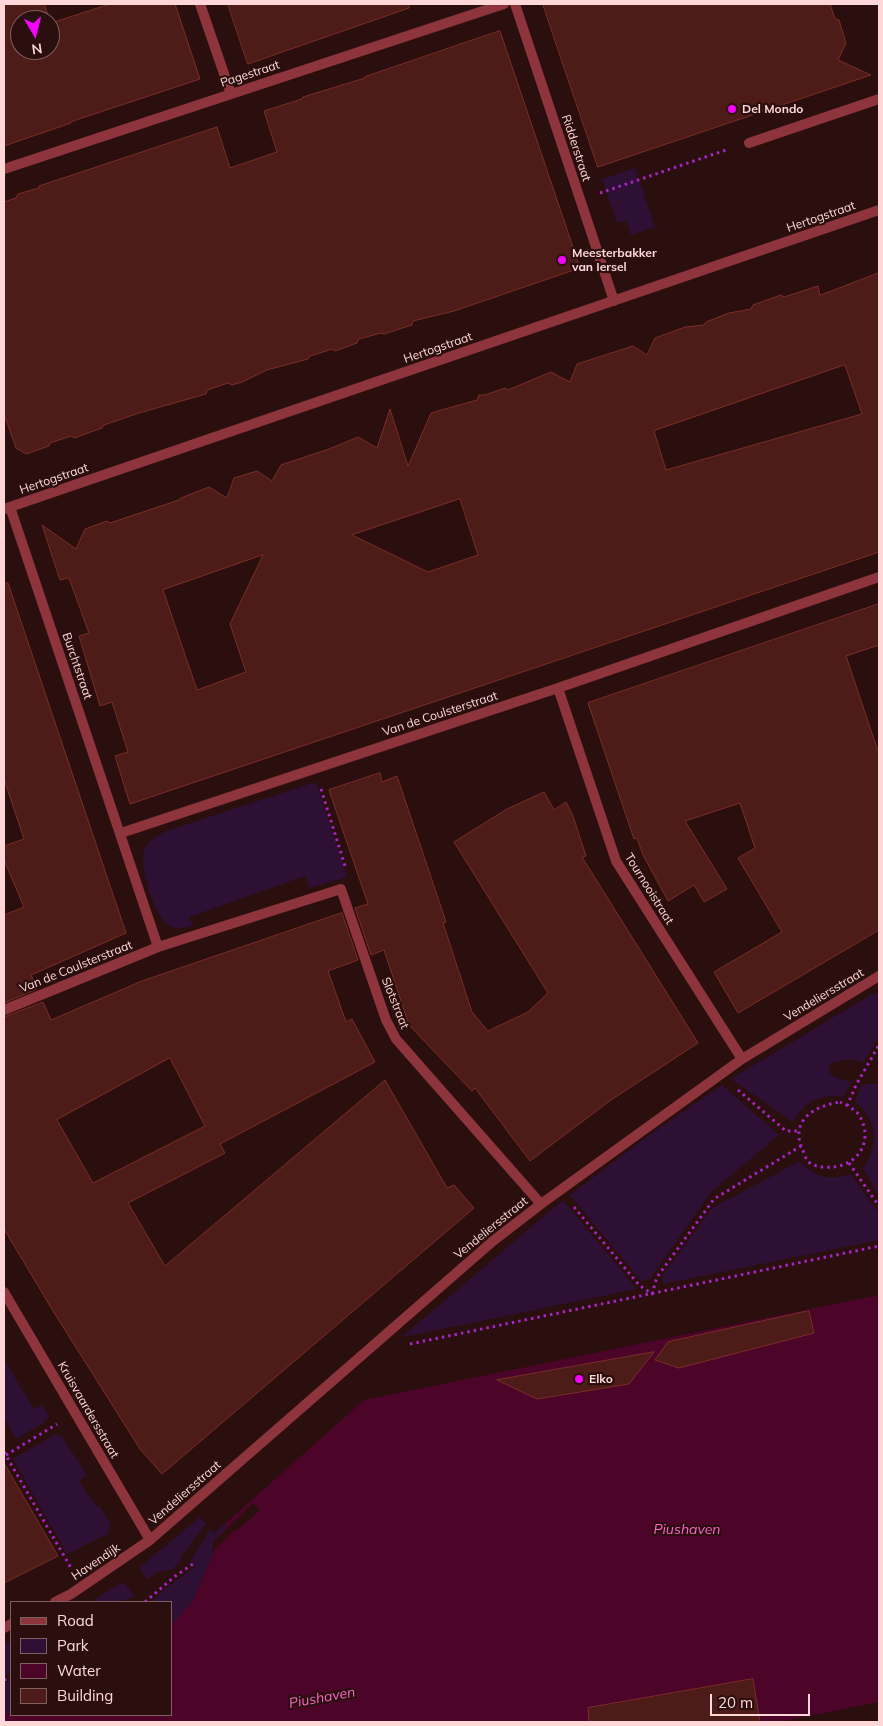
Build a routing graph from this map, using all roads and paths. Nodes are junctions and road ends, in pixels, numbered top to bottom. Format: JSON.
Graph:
{"nodes":[{"id":1,"x":200,"y":4,"type":"edge"},
{"id":2,"x":504,"y":4,"type":"edge"},
{"id":3,"x":515,"y":4,"type":"edge"},
{"id":4,"x":231,"y":94,"type":"junction"},
{"id":5,"x":879,"y":99,"type":"edge"},
{"id":6,"x":749,"y":143,"type":"joint"},
{"id":7,"x":4,"y":169,"type":"edge"},
{"id":8,"x":580,"y":199,"type":"junction"},
{"id":9,"x":879,"y":210,"type":"edge"},
{"id":10,"x":614,"y":301,"type":"junction"},
{"id":11,"x":7,"y":508,"type":"edge"},
{"id":12,"x":879,"y":577,"type":"edge"},
{"id":13,"x":558,"y":688,"type":"junction"},
{"id":14,"x":315,"y":769,"type":"junction"},
{"id":15,"x":121,"y":834,"type":"junction"},
{"id":16,"x":341,"y":889,"type":"junction"},
{"id":17,"x":158,"y":947,"type":"junction"},
{"id":18,"x":879,"y":976,"type":"edge"},
{"id":19,"x":4,"y":1010,"type":"edge"},
{"id":20,"x":879,"y":1045,"type":"edge"},
{"id":21,"x":742,"y":1059,"type":"junction"},
{"id":22,"x":720,"y":1075,"type":"junction"},
{"id":23,"x":847,"y":1106,"type":"junction"},
{"id":24,"x":799,"y":1132,"type":"junction"},
{"id":25,"x":801,"y":1146,"type":"junction"},
{"id":26,"x":849,"y":1163,"type":"junction"},
{"id":27,"x":561,"y":1190,"type":"junction"},
{"id":28,"x":541,"y":1204,"type":"junction"},
{"id":29,"x":879,"y":1206,"type":"edge"},
{"id":30,"x":879,"y":1246,"type":"edge"},
{"id":31,"x":4,"y":1292,"type":"edge"},
{"id":32,"x":652,"y":1294,"type":"junction"},
{"id":33,"x":402,"y":1346,"type":"dead end"},
{"id":34,"x":75,"y":1413,"type":"junction"},
{"id":35,"x":5,"y":1454,"type":"edge"},
{"id":36,"x":150,"y":1540,"type":"junction"},
{"id":37,"x":193,"y":1564,"type":"dead end"},
{"id":38,"x":82,"y":1587,"type":"junction"},
{"id":39,"x":57,"y":1601,"type":"edge"},
{"id":40,"x":146,"y":1601,"type":"edge"}],
"edges":[{"from":1,"to":4,"type":"street"},
{"from":2,"to":4,"type":"street","name":"Pagestraat"},
{"from":3,"to":8,"type":"street","name":"Ridderstraat"},
{"from":4,"to":7,"type":"street","name":"Pagestraat"},
{"from":5,"to":6,"type":"street"},
{"from":6,"to":8,"type":"path"},
{"from":8,"to":10,"type":"street","name":"Ridderstraat"},
{"from":9,"to":10,"type":"street","name":"Hertogstraat"},
{"from":10,"to":11,"type":"street","name":"Hertogstraat"},
{"from":11,"to":15,"type":"street","name":"Burchtstraat"},
{"from":12,"to":13,"type":"street","name":"Van de Coulsterstraat"},
{"from":13,"to":14,"type":"street","name":"Van de Coulsterstraat"},
{"from":13,"to":21,"type":"street","name":"Tournooistraat"},
{"from":14,"to":15,"type":"street","name":"Van de Coulsterstraat"},
{"from":14,"to":16,"type":"path"},
{"from":15,"to":17,"type":"street"},
{"from":16,"to":17,"type":"street","name":"Van de Coulsterstraat"},
{"from":16,"to":28,"type":"street","name":"Slotstraat"},
{"from":17,"to":19,"type":"street","name":"Van de Coulsterstraat"},
{"from":18,"to":21,"type":"street","name":"Vendeliersstraat"},
{"from":20,"to":23,"type":"path"},
{"from":21,"to":22,"type":"street","name":"Vendeliersstraat"},
{"from":22,"to":24,"type":"path"},
{"from":22,"to":27,"type":"street","name":"Vendeliersstraat"},
{"from":23,"to":24,"type":"path"},
{"from":23,"to":26,"type":"path"},
{"from":24,"to":25,"type":"path"},
{"from":25,"to":26,"type":"path"},
{"from":25,"to":32,"type":"path"},
{"from":26,"to":29,"type":"path"},
{"from":27,"to":28,"type":"street","name":"Vendeliersstraat"},
{"from":27,"to":32,"type":"path"},
{"from":28,"to":36,"type":"street","name":"Vendeliersstraat"},
{"from":30,"to":32,"type":"path"},
{"from":31,"to":34,"type":"street","name":"Kruisvaardersstraat"},
{"from":32,"to":33,"type":"path"},
{"from":34,"to":35,"type":"path"},
{"from":34,"to":36,"type":"street","name":"Kruisvaardersstraat"},
{"from":35,"to":38,"type":"path"},
{"from":36,"to":38,"type":"street","name":"Havendijk"},
{"from":37,"to":40,"type":"path"},
{"from":38,"to":39,"type":"street","name":"Havendijk"}]}
